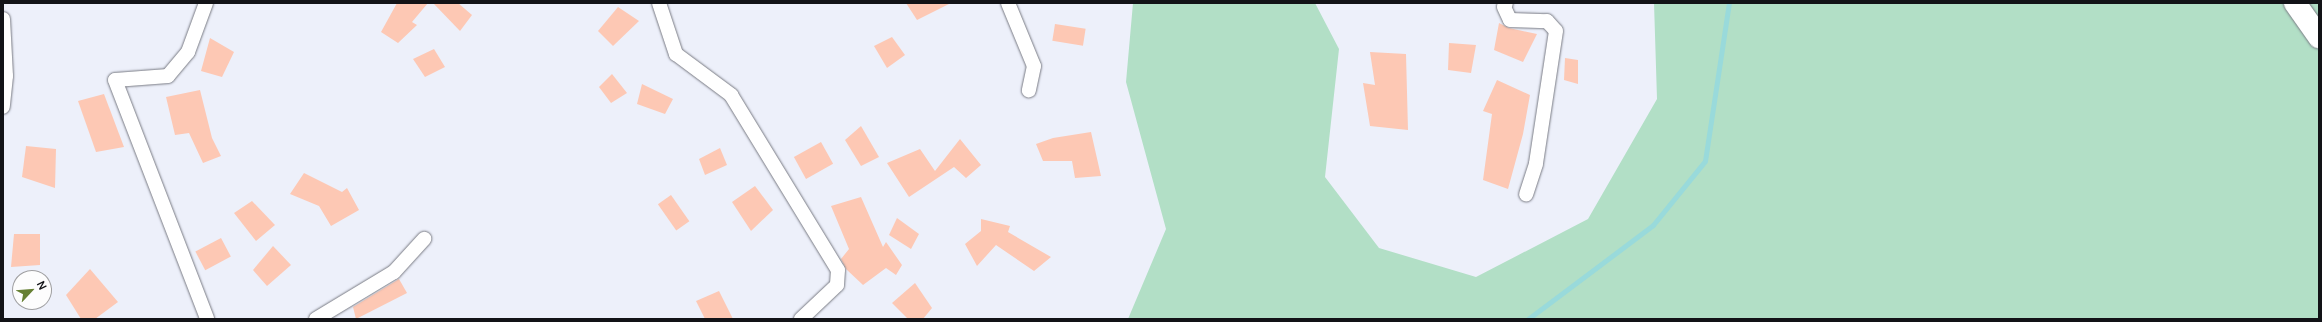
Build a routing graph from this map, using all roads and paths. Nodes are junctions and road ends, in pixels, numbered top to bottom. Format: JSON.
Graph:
{"nodes":[{"id":1,"x":206,"y":3,"type":"edge"},
{"id":2,"x":659,"y":3,"type":"edge"},
{"id":3,"x":1008,"y":3,"type":"edge"},
{"id":4,"x":1506,"y":3,"type":"edge"},
{"id":5,"x":2295,"y":3,"type":"edge"},
{"id":6,"x":3,"y":19,"type":"edge"},
{"id":7,"x":2319,"y":38,"type":"edge"},
{"id":8,"x":1029,"y":90,"type":"dead end"},
{"id":9,"x":3,"y":107,"type":"edge"},
{"id":10,"x":1526,"y":194,"type":"dead end"},
{"id":11,"x":424,"y":239,"type":"dead end"},
{"id":12,"x":207,"y":319,"type":"edge"},
{"id":13,"x":316,"y":319,"type":"edge"},
{"id":14,"x":801,"y":319,"type":"edge"}],
"edges":[{"from":1,"to":12,"type":"street"},
{"from":2,"to":14,"type":"street"},
{"from":3,"to":8,"type":"street"},
{"from":4,"to":10,"type":"street"},
{"from":5,"to":7,"type":"highway"},
{"from":6,"to":9,"type":"street"},
{"from":11,"to":13,"type":"street"}]}
